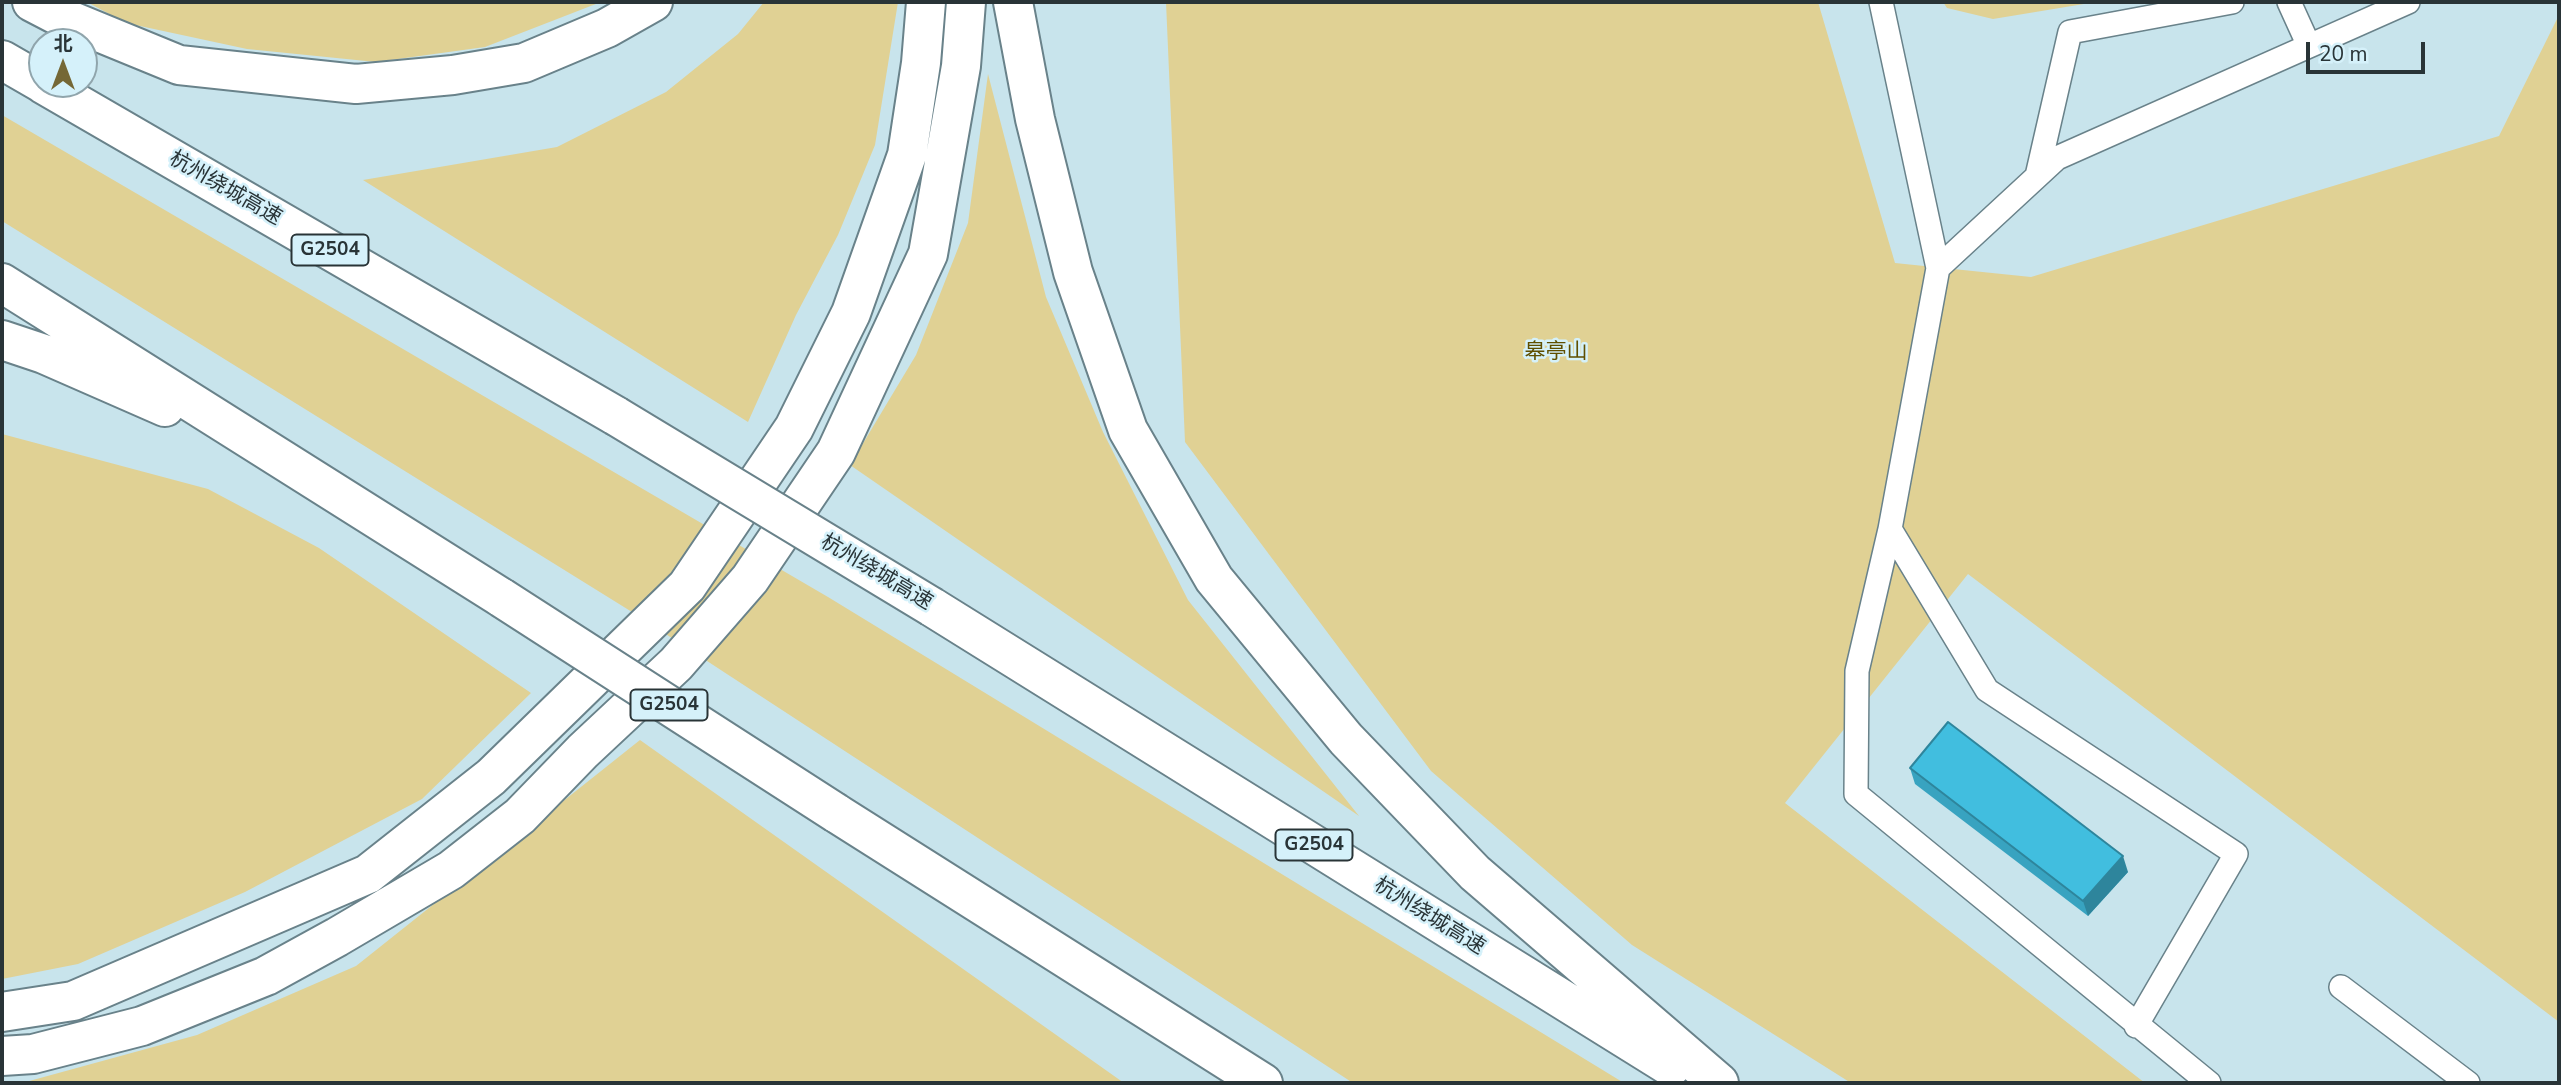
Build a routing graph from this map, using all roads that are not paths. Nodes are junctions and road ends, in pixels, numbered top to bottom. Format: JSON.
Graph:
{"nodes":[{"id":1,"x":32,"y":2,"type":"edge"},
{"id":2,"x":653,"y":2,"type":"edge"},
{"id":3,"x":926,"y":2,"type":"edge"},
{"id":4,"x":966,"y":2,"type":"edge"},
{"id":5,"x":1013,"y":2,"type":"edge"},
{"id":6,"x":1881,"y":2,"type":"edge"},
{"id":7,"x":2232,"y":2,"type":"edge"},
{"id":8,"x":2289,"y":2,"type":"edge"},
{"id":9,"x":2408,"y":2,"type":"edge"},
{"id":10,"x":2309,"y":46,"type":"junction"},
{"id":11,"x":2,"y":60,"type":"edge"},
{"id":12,"x":28,"y":75,"type":"edge"},
{"id":13,"x":67,"y":98,"type":"edge"},
{"id":14,"x":2037,"y":176,"type":"junction"},
{"id":15,"x":1938,"y":268,"type":"junction"},
{"id":16,"x":2,"y":283,"type":"edge"},
{"id":17,"x":2,"y":340,"type":"edge"},
{"id":18,"x":291,"y":463,"type":"junction"},
{"id":19,"x":1890,"y":529,"type":"junction"},
{"id":20,"x":2341,"y":986,"type":"dead end"},
{"id":21,"x":2,"y":1012,"type":"edge"},
{"id":22,"x":2136,"y":1026,"type":"junction"},
{"id":23,"x":2,"y":1056,"type":"edge"},
{"id":24,"x":1262,"y":1083,"type":"edge"},
{"id":25,"x":1697,"y":1083,"type":"edge"},
{"id":26,"x":1719,"y":1083,"type":"edge"},
{"id":27,"x":2209,"y":1083,"type":"edge"},
{"id":28,"x":2468,"y":1083,"type":"edge"}],
"edges":[{"from":1,"to":2,"type":"highway"},
{"from":3,"to":21,"type":"highway"},
{"from":4,"to":23,"type":"highway"},
{"from":5,"to":26,"type":"highway"},
{"from":6,"to":15,"type":"lane"},
{"from":7,"to":14,"type":"lane"},
{"from":8,"to":10,"type":"lane"},
{"from":9,"to":10,"type":"lane"},
{"from":10,"to":14,"type":"lane"},
{"from":11,"to":12,"type":"highway","name":"杭州绕城高速","number":"G2504"},
{"from":13,"to":25,"type":"highway","name":"杭州绕城高速","number":"G2504","bridge":true},
{"from":14,"to":15,"type":"lane"},
{"from":15,"to":19,"type":"lane"},
{"from":16,"to":18,"type":"highway","number":"G2504"},
{"from":17,"to":18,"type":"highway"},
{"from":18,"to":24,"type":"highway","number":"G2504","bridge":true},
{"from":19,"to":22,"type":"lane"},
{"from":19,"to":22,"type":"lane"},
{"from":20,"to":28,"type":"lane"},
{"from":22,"to":27,"type":"lane"}]}
